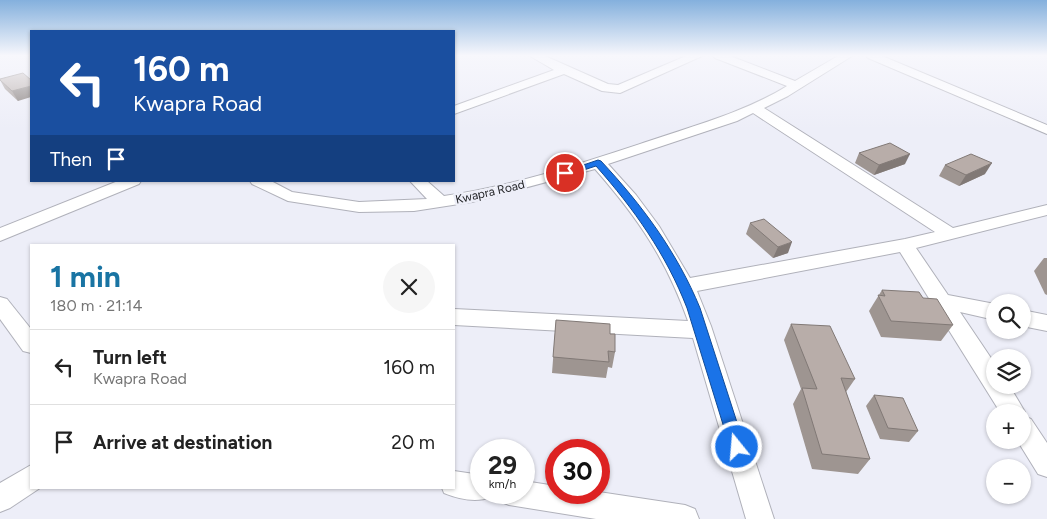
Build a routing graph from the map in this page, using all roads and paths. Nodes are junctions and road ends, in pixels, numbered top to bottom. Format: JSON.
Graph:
{"nodes":[{"id":1,"x":536,"y":80,"type":"edge"},
{"id":2,"x":588,"y":80,"type":"edge"},
{"id":3,"x":640,"y":80,"type":"edge"},
{"id":4,"x":783,"y":80,"type":"edge"},
{"id":5,"x":804,"y":80,"type":"edge"},
{"id":6,"x":929,"y":80,"type":"edge"},
{"id":7,"x":796,"y":85,"type":"junction"},
{"id":8,"x":755,"y":108,"type":"junction"},
{"id":9,"x":455,"y":110,"type":"edge"},
{"id":10,"x":1047,"y":130,"type":"edge"},
{"id":11,"x":598,"y":163,"type":"junction"},
{"id":12,"x":131,"y":182,"type":"edge"},
{"id":13,"x":260,"y":182,"type":"edge"},
{"id":14,"x":419,"y":182,"type":"edge"},
{"id":15,"x":441,"y":203,"type":"junction"},
{"id":16,"x":1047,"y":210,"type":"edge"},
{"id":17,"x":950,"y":234,"type":"junction"},
{"id":18,"x":0,"y":235,"type":"edge"},
{"id":19,"x":905,"y":245,"type":"junction"},
{"id":20,"x":685,"y":286,"type":"junction"},
{"id":21,"x":943,"y":301,"type":"junction"},
{"id":22,"x":0,"y":304,"type":"edge"},
{"id":23,"x":986,"y":310,"type":"edge"},
{"id":24,"x":455,"y":317,"type":"edge"},
{"id":25,"x":1031,"y":320,"type":"edge"},
{"id":26,"x":1047,"y":323,"type":"edge"},
{"id":27,"x":700,"y":330,"type":"junction"},
{"id":28,"x":30,"y":344,"type":"edge"},
{"id":29,"x":986,"y":368,"type":"edge"},
{"id":30,"x":1031,"y":441,"type":"edge"},
{"id":31,"x":1047,"y":465,"type":"edge"},
{"id":32,"x":30,"y":479,"type":"edge"},
{"id":33,"x":455,"y":484,"type":"edge"},
{"id":34,"x":470,"y":486,"type":"edge"},
{"id":35,"x":535,"y":496,"type":"edge"},
{"id":36,"x":0,"y":499,"type":"edge"},
{"id":37,"x":685,"y":519,"type":"edge"},
{"id":38,"x":760,"y":519,"type":"edge"}],
"edges":[{"from":1,"to":9,"type":"street"},
{"from":2,"to":3,"type":"street"},
{"from":4,"to":7,"type":"street"},
{"from":5,"to":7,"type":"street","name":"Kwapra Road"},
{"from":6,"to":10,"type":"street"},
{"from":7,"to":8,"type":"street","name":"Kwapra Road"},
{"from":8,"to":11,"type":"street","name":"Kwapra Road"},
{"from":8,"to":17,"type":"street"},
{"from":11,"to":15,"type":"street","name":"Kwapra Road"},
{"from":11,"to":20,"type":"street"},
{"from":12,"to":18,"type":"street"},
{"from":13,"to":15,"type":"street","name":"Kwapra Road"},
{"from":14,"to":15,"type":"street"},
{"from":16,"to":17,"type":"street"},
{"from":17,"to":19,"type":"street"},
{"from":19,"to":20,"type":"street"},
{"from":19,"to":21,"type":"street"},
{"from":20,"to":27,"type":"street"},
{"from":21,"to":23,"type":"street"},
{"from":21,"to":29,"type":"street"},
{"from":22,"to":28,"type":"street"},
{"from":24,"to":27,"type":"street"},
{"from":25,"to":26,"type":"street"},
{"from":27,"to":38,"type":"street"},
{"from":30,"to":31,"type":"street"},
{"from":32,"to":36,"type":"street"},
{"from":33,"to":34,"type":"street"},
{"from":35,"to":37,"type":"street"}]}
